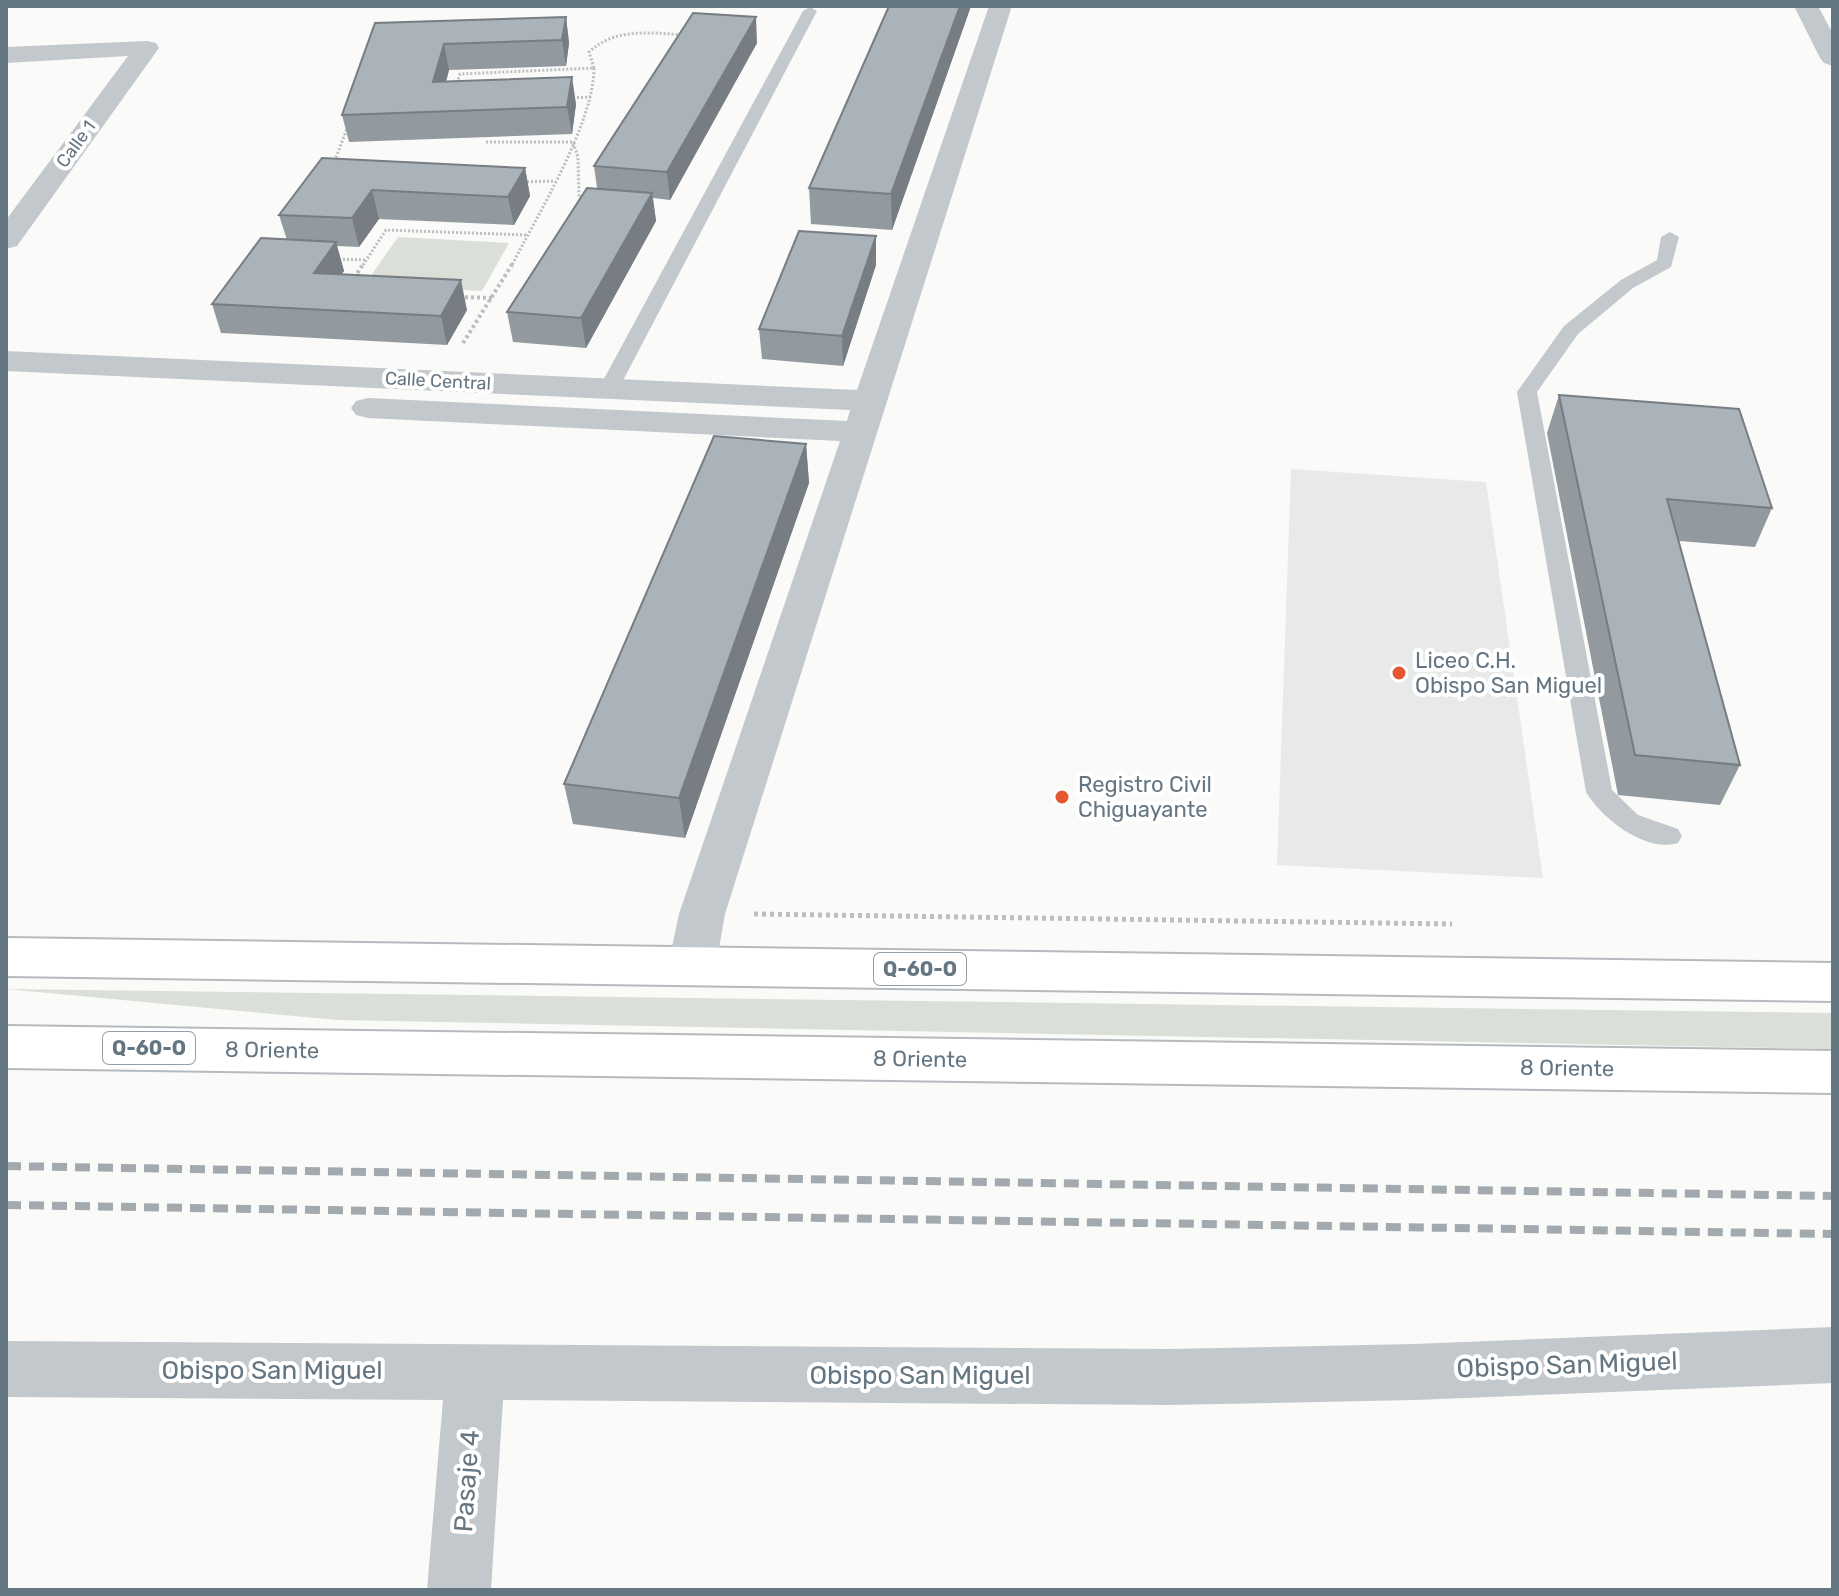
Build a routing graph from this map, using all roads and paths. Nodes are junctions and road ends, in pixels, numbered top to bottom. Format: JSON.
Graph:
{"nodes":[{"id":1,"x":1806,"y":6,"type":"edge"},
{"id":2,"x":999,"y":9,"type":"dead end"},
{"id":3,"x":810,"y":11,"type":"dead end"},
{"id":4,"x":685,"y":35,"type":"edge"},
{"id":5,"x":6,"y":55,"type":"edge"},
{"id":6,"x":1833,"y":58,"type":"edge"},
{"id":7,"x":594,"y":68,"type":"junction"},
{"id":8,"x":456,"y":88,"type":"edge"},
{"id":9,"x":591,"y":97,"type":"junction"},
{"id":10,"x":560,"y":98,"type":"edge"},
{"id":11,"x":349,"y":122,"type":"edge"},
{"id":12,"x":486,"y":142,"type":"edge"},
{"id":13,"x":573,"y":142,"type":"junction"},
{"id":14,"x":331,"y":169,"type":"edge"},
{"id":15,"x":554,"y":181,"type":"junction"},
{"id":16,"x":512,"y":182,"type":"edge"},
{"id":17,"x":592,"y":202,"type":"edge"},
{"id":18,"x":527,"y":235,"type":"junction"},
{"id":19,"x":1670,"y":237,"type":"dead end"},
{"id":20,"x":6,"y":240,"type":"edge"},
{"id":21,"x":334,"y":259,"type":"edge"},
{"id":22,"x":366,"y":260,"type":"junction"},
{"id":23,"x":352,"y":281,"type":"edge"},
{"id":24,"x":449,"y":296,"type":"edge"},
{"id":25,"x":493,"y":298,"type":"junction"},
{"id":26,"x":6,"y":361,"type":"edge"},
{"id":27,"x":167,"y":368,"type":"junction"},
{"id":28,"x":438,"y":381,"type":"junction"},
{"id":29,"x":609,"y":388,"type":"junction"},
{"id":30,"x":6,"y":390,"type":"edge"},
{"id":31,"x":145,"y":397,"type":"junction"},
{"id":32,"x":865,"y":416,"type":"junction"},
{"id":33,"x":593,"y":419,"type":"junction"},
{"id":34,"x":1669,"y":836,"type":"dead end"},
{"id":35,"x":6,"y":957,"type":"edge"},
{"id":36,"x":692,"y":966,"type":"junction"},
{"id":37,"x":1833,"y":982,"type":"edge"},
{"id":38,"x":6,"y":1047,"type":"edge"},
{"id":39,"x":1833,"y":1072,"type":"edge"},
{"id":40,"x":1833,"y":1355,"type":"edge"},
{"id":41,"x":6,"y":1369,"type":"edge"},
{"id":42,"x":475,"y":1371,"type":"junction"},
{"id":43,"x":459,"y":1590,"type":"edge"}],
"edges":[{"from":1,"to":6,"type":"street"},
{"from":2,"to":32,"type":"street"},
{"from":3,"to":29,"type":"lane"},
{"from":4,"to":7,"type":"path"},
{"from":5,"to":20,"type":"street","name":"Calle 1"},
{"from":7,"to":8,"type":"path"},
{"from":7,"to":9,"type":"path"},
{"from":9,"to":10,"type":"path"},
{"from":9,"to":13,"type":"path"},
{"from":11,"to":14,"type":"path"},
{"from":12,"to":13,"type":"path"},
{"from":13,"to":15,"type":"path"},
{"from":13,"to":17,"type":"path"},
{"from":15,"to":16,"type":"path"},
{"from":15,"to":18,"type":"path"},
{"from":18,"to":22,"type":"path"},
{"from":18,"to":25,"type":"path"},
{"from":19,"to":34,"type":"lane"},
{"from":21,"to":22,"type":"path"},
{"from":22,"to":23,"type":"path"},
{"from":24,"to":25,"type":"path"},
{"from":25,"to":28,"type":"path"},
{"from":26,"to":27,"type":"street","name":"Calle Central"},
{"from":27,"to":28,"type":"street","name":"Calle Central"},
{"from":27,"to":31,"type":"street"},
{"from":28,"to":29,"type":"street","name":"Calle Central"},
{"from":29,"to":32,"type":"street","name":"Calle Central"},
{"from":29,"to":33,"type":"street"},
{"from":30,"to":31,"type":"street","name":"Calle Central"},
{"from":31,"to":33,"type":"street","name":"Calle Central"},
{"from":32,"to":33,"type":"street","name":"Calle Central"},
{"from":32,"to":36,"type":"street"},
{"from":35,"to":36,"type":"main road","number":"Q-60-O"},
{"from":36,"to":37,"type":"main road","number":"Q-60-O"},
{"from":38,"to":39,"type":"main road","name":"8 Oriente","number":"Q-60-O"},
{"from":40,"to":42,"type":"street","name":"Obispo San Miguel"},
{"from":41,"to":42,"type":"street","name":"Obispo San Miguel"},
{"from":42,"to":43,"type":"street","name":"Pasaje 4"}]}
